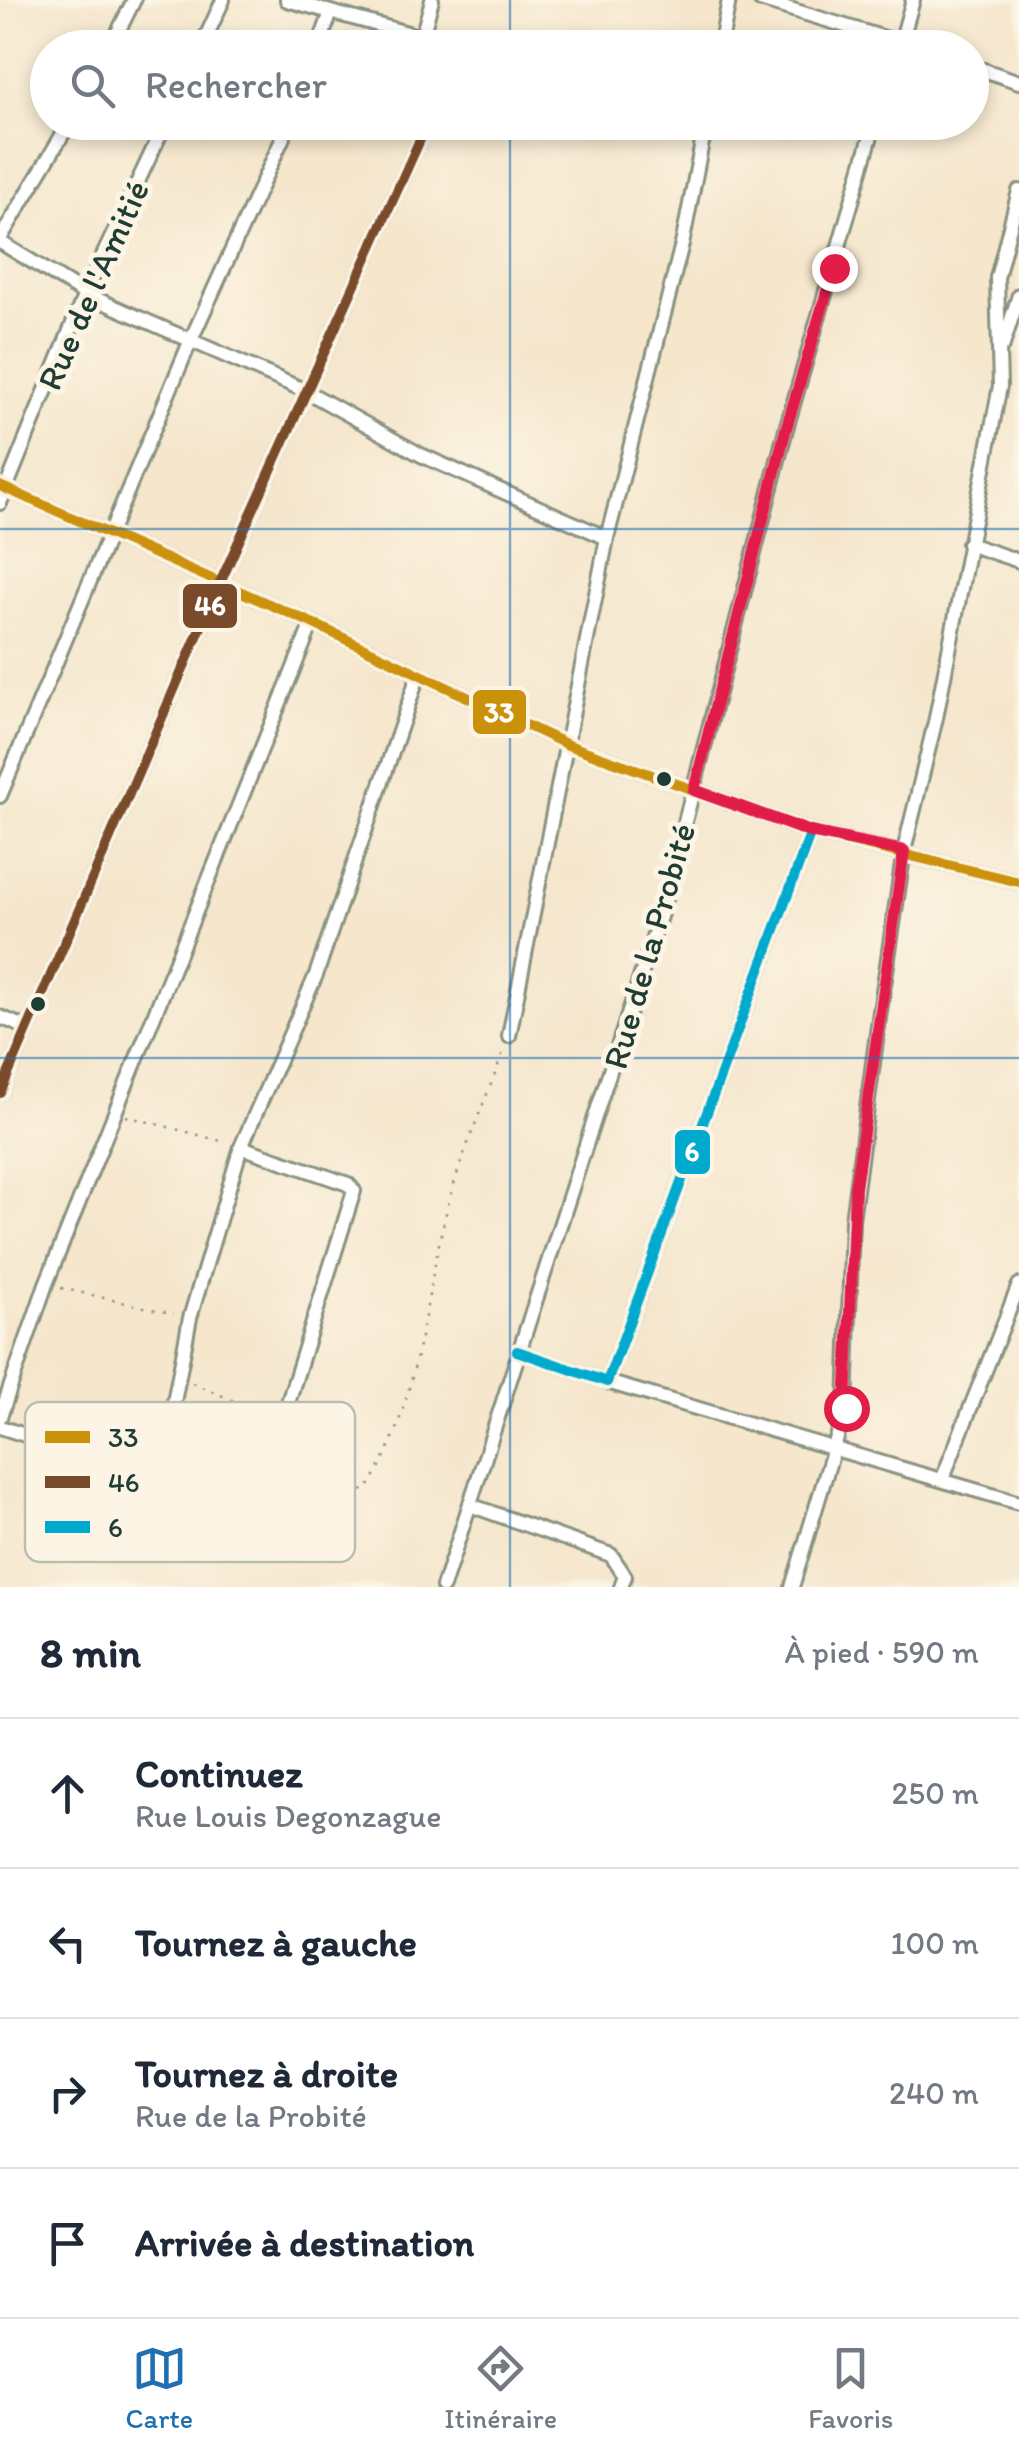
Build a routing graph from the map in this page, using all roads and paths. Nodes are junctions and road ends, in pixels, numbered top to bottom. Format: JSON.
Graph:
{"nodes":[{"id":1,"x":134,"y":0,"type":"edge"},
{"id":2,"x":222,"y":0,"type":"edge"},
{"id":3,"x":287,"y":0,"type":"edge"},
{"id":4,"x":432,"y":0,"type":"edge"},
{"id":5,"x":729,"y":0,"type":"edge"},
{"id":6,"x":760,"y":0,"type":"edge"},
{"id":7,"x":913,"y":0,"type":"edge"},
{"id":8,"x":805,"y":6,"type":"edge"},
{"id":9,"x":330,"y":14,"type":"junction"},
{"id":10,"x":119,"y":30,"type":"edge"},
{"id":11,"x":209,"y":30,"type":"edge"},
{"id":12,"x":324,"y":30,"type":"edge"},
{"id":13,"x":394,"y":30,"type":"edge"},
{"id":14,"x":424,"y":30,"type":"edge"},
{"id":15,"x":723,"y":30,"type":"edge"},
{"id":16,"x":863,"y":30,"type":"edge"},
{"id":17,"x":904,"y":30,"type":"edge"},
{"id":18,"x":989,"y":72,"type":"edge"},
{"id":19,"x":1019,"y":82,"type":"edge"},
{"id":20,"x":59,"y":140,"type":"edge"},
{"id":21,"x":158,"y":140,"type":"edge"},
{"id":22,"x":282,"y":140,"type":"edge"},
{"id":23,"x":420,"y":140,"type":"edge"},
{"id":24,"x":703,"y":140,"type":"edge"},
{"id":25,"x":870,"y":140,"type":"edge"},
{"id":26,"x":1019,"y":191,"type":"edge"},
{"id":27,"x":0,"y":240,"type":"edge"},
{"id":28,"x":85,"y":294,"type":"junction"},
{"id":29,"x":1019,"y":294,"type":"edge"},
{"id":30,"x":190,"y":342,"type":"junction"},
{"id":31,"x":1002,"y":349,"type":"junction"},
{"id":32,"x":306,"y":392,"type":"junction"},
{"id":33,"x":3,"y":487,"type":"edge"},
{"id":34,"x":0,"y":503,"type":"edge"},
{"id":35,"x":109,"y":536,"type":"junction"},
{"id":36,"x":606,"y":538,"type":"junction"},
{"id":37,"x":968,"y":544,"type":"junction"},
{"id":38,"x":1019,"y":560,"type":"edge"},
{"id":39,"x":220,"y":583,"type":"junction"},
{"id":40,"x":312,"y":623,"type":"junction"},
{"id":41,"x":418,"y":676,"type":"junction"},
{"id":42,"x":568,"y":745,"type":"junction"},
{"id":43,"x":694,"y":790,"type":"junction"},
{"id":44,"x":0,"y":796,"type":"edge"},
{"id":45,"x":810,"y":832,"type":"junction"},
{"id":46,"x":904,"y":851,"type":"junction"},
{"id":47,"x":1019,"y":882,"type":"edge"},
{"id":48,"x":0,"y":1017,"type":"edge"},
{"id":49,"x":27,"y":1028,"type":"junction"},
{"id":50,"x":509,"y":1036,"type":"joint"},
{"id":51,"x":0,"y":1093,"type":"edge"},
{"id":52,"x":115,"y":1113,"type":"junction"},
{"id":53,"x":241,"y":1147,"type":"junction"},
{"id":54,"x":46,"y":1284,"type":"junction"},
{"id":55,"x":1019,"y":1286,"type":"edge"},
{"id":56,"x":190,"y":1318,"type":"junction"},
{"id":57,"x":517,"y":1351,"type":"junction"},
{"id":58,"x":182,"y":1379,"type":"junction"},
{"id":59,"x":607,"y":1382,"type":"junction"},
{"id":60,"x":177,"y":1402,"type":"edge"},
{"id":61,"x":237,"y":1402,"type":"edge"},
{"id":62,"x":288,"y":1402,"type":"edge"},
{"id":63,"x":0,"y":1416,"type":"edge"},
{"id":64,"x":0,"y":1426,"type":"edge"},
{"id":65,"x":25,"y":1434,"type":"edge"},
{"id":66,"x":837,"y":1450,"type":"junction"},
{"id":67,"x":942,"y":1480,"type":"junction"},
{"id":68,"x":355,"y":1489,"type":"edge"},
{"id":69,"x":1019,"y":1503,"type":"edge"},
{"id":70,"x":470,"y":1505,"type":"junction"},
{"id":71,"x":443,"y":1587,"type":"edge"},
{"id":72,"x":622,"y":1587,"type":"edge"},
{"id":73,"x":792,"y":1587,"type":"edge"}],
"edges":[{"from":1,"to":10,"type":"street"},
{"from":2,"to":11,"type":"street"},
{"from":3,"to":9,"type":"street"},
{"from":4,"to":14,"type":"street"},
{"from":5,"to":15,"type":"street"},
{"from":6,"to":8,"type":"street"},
{"from":7,"to":17,"type":"street"},
{"from":8,"to":16,"type":"street"},
{"from":9,"to":12,"type":"street"},
{"from":9,"to":13,"type":"street"},
{"from":18,"to":19,"type":"street"},
{"from":20,"to":27,"type":"street"},
{"from":21,"to":28,"type":"street","name":"Rue de l'Amitié"},
{"from":22,"to":30,"type":"street"},
{"from":23,"to":32,"type":"street"},
{"from":24,"to":36,"type":"street"},
{"from":25,"to":43,"type":"street","name":"Rue de la Probité"},
{"from":26,"to":31,"type":"street"},
{"from":27,"to":28,"type":"street"},
{"from":28,"to":30,"type":"street"},
{"from":28,"to":33,"type":"street","name":"Rue de l'Amitié"},
{"from":29,"to":31,"type":"street"},
{"from":30,"to":32,"type":"street"},
{"from":30,"to":35,"type":"street"},
{"from":31,"to":37,"type":"street"},
{"from":32,"to":36,"type":"street"},
{"from":32,"to":39,"type":"street"},
{"from":33,"to":34,"type":"street","name":"Rue de l'Amitié"},
{"from":33,"to":35,"type":"street"},
{"from":35,"to":39,"type":"street"},
{"from":35,"to":44,"type":"street"},
{"from":36,"to":42,"type":"street"},
{"from":37,"to":38,"type":"street"},
{"from":37,"to":46,"type":"street"},
{"from":39,"to":40,"type":"street"},
{"from":39,"to":49,"type":"street"},
{"from":40,"to":41,"type":"street"},
{"from":40,"to":52,"type":"street"},
{"from":41,"to":42,"type":"street"},
{"from":41,"to":53,"type":"street"},
{"from":42,"to":43,"type":"street"},
{"from":42,"to":50,"type":"street"},
{"from":43,"to":45,"type":"street"},
{"from":43,"to":57,"type":"street","name":"Rue de la Probité"},
{"from":45,"to":46,"type":"street"},
{"from":45,"to":59,"type":"street"},
{"from":46,"to":47,"type":"street"},
{"from":46,"to":66,"type":"street"},
{"from":48,"to":49,"type":"street"},
{"from":49,"to":51,"type":"street"},
{"from":50,"to":68,"type":"path"},
{"from":52,"to":53,"type":"path"},
{"from":52,"to":54,"type":"street"},
{"from":53,"to":56,"type":"street"},
{"from":53,"to":62,"type":"street"},
{"from":54,"to":56,"type":"path"},
{"from":54,"to":63,"type":"street"},
{"from":55,"to":67,"type":"street"},
{"from":56,"to":58,"type":"street"},
{"from":57,"to":59,"type":"street"},
{"from":57,"to":70,"type":"street","name":"Rue de la Probité"},
{"from":58,"to":60,"type":"street"},
{"from":58,"to":61,"type":"path"},
{"from":59,"to":66,"type":"street"},
{"from":64,"to":65,"type":"street"},
{"from":66,"to":67,"type":"street"},
{"from":66,"to":73,"type":"street"},
{"from":67,"to":69,"type":"street"},
{"from":70,"to":71,"type":"street","name":"Rue de la Probité"},
{"from":70,"to":72,"type":"street"}]}
